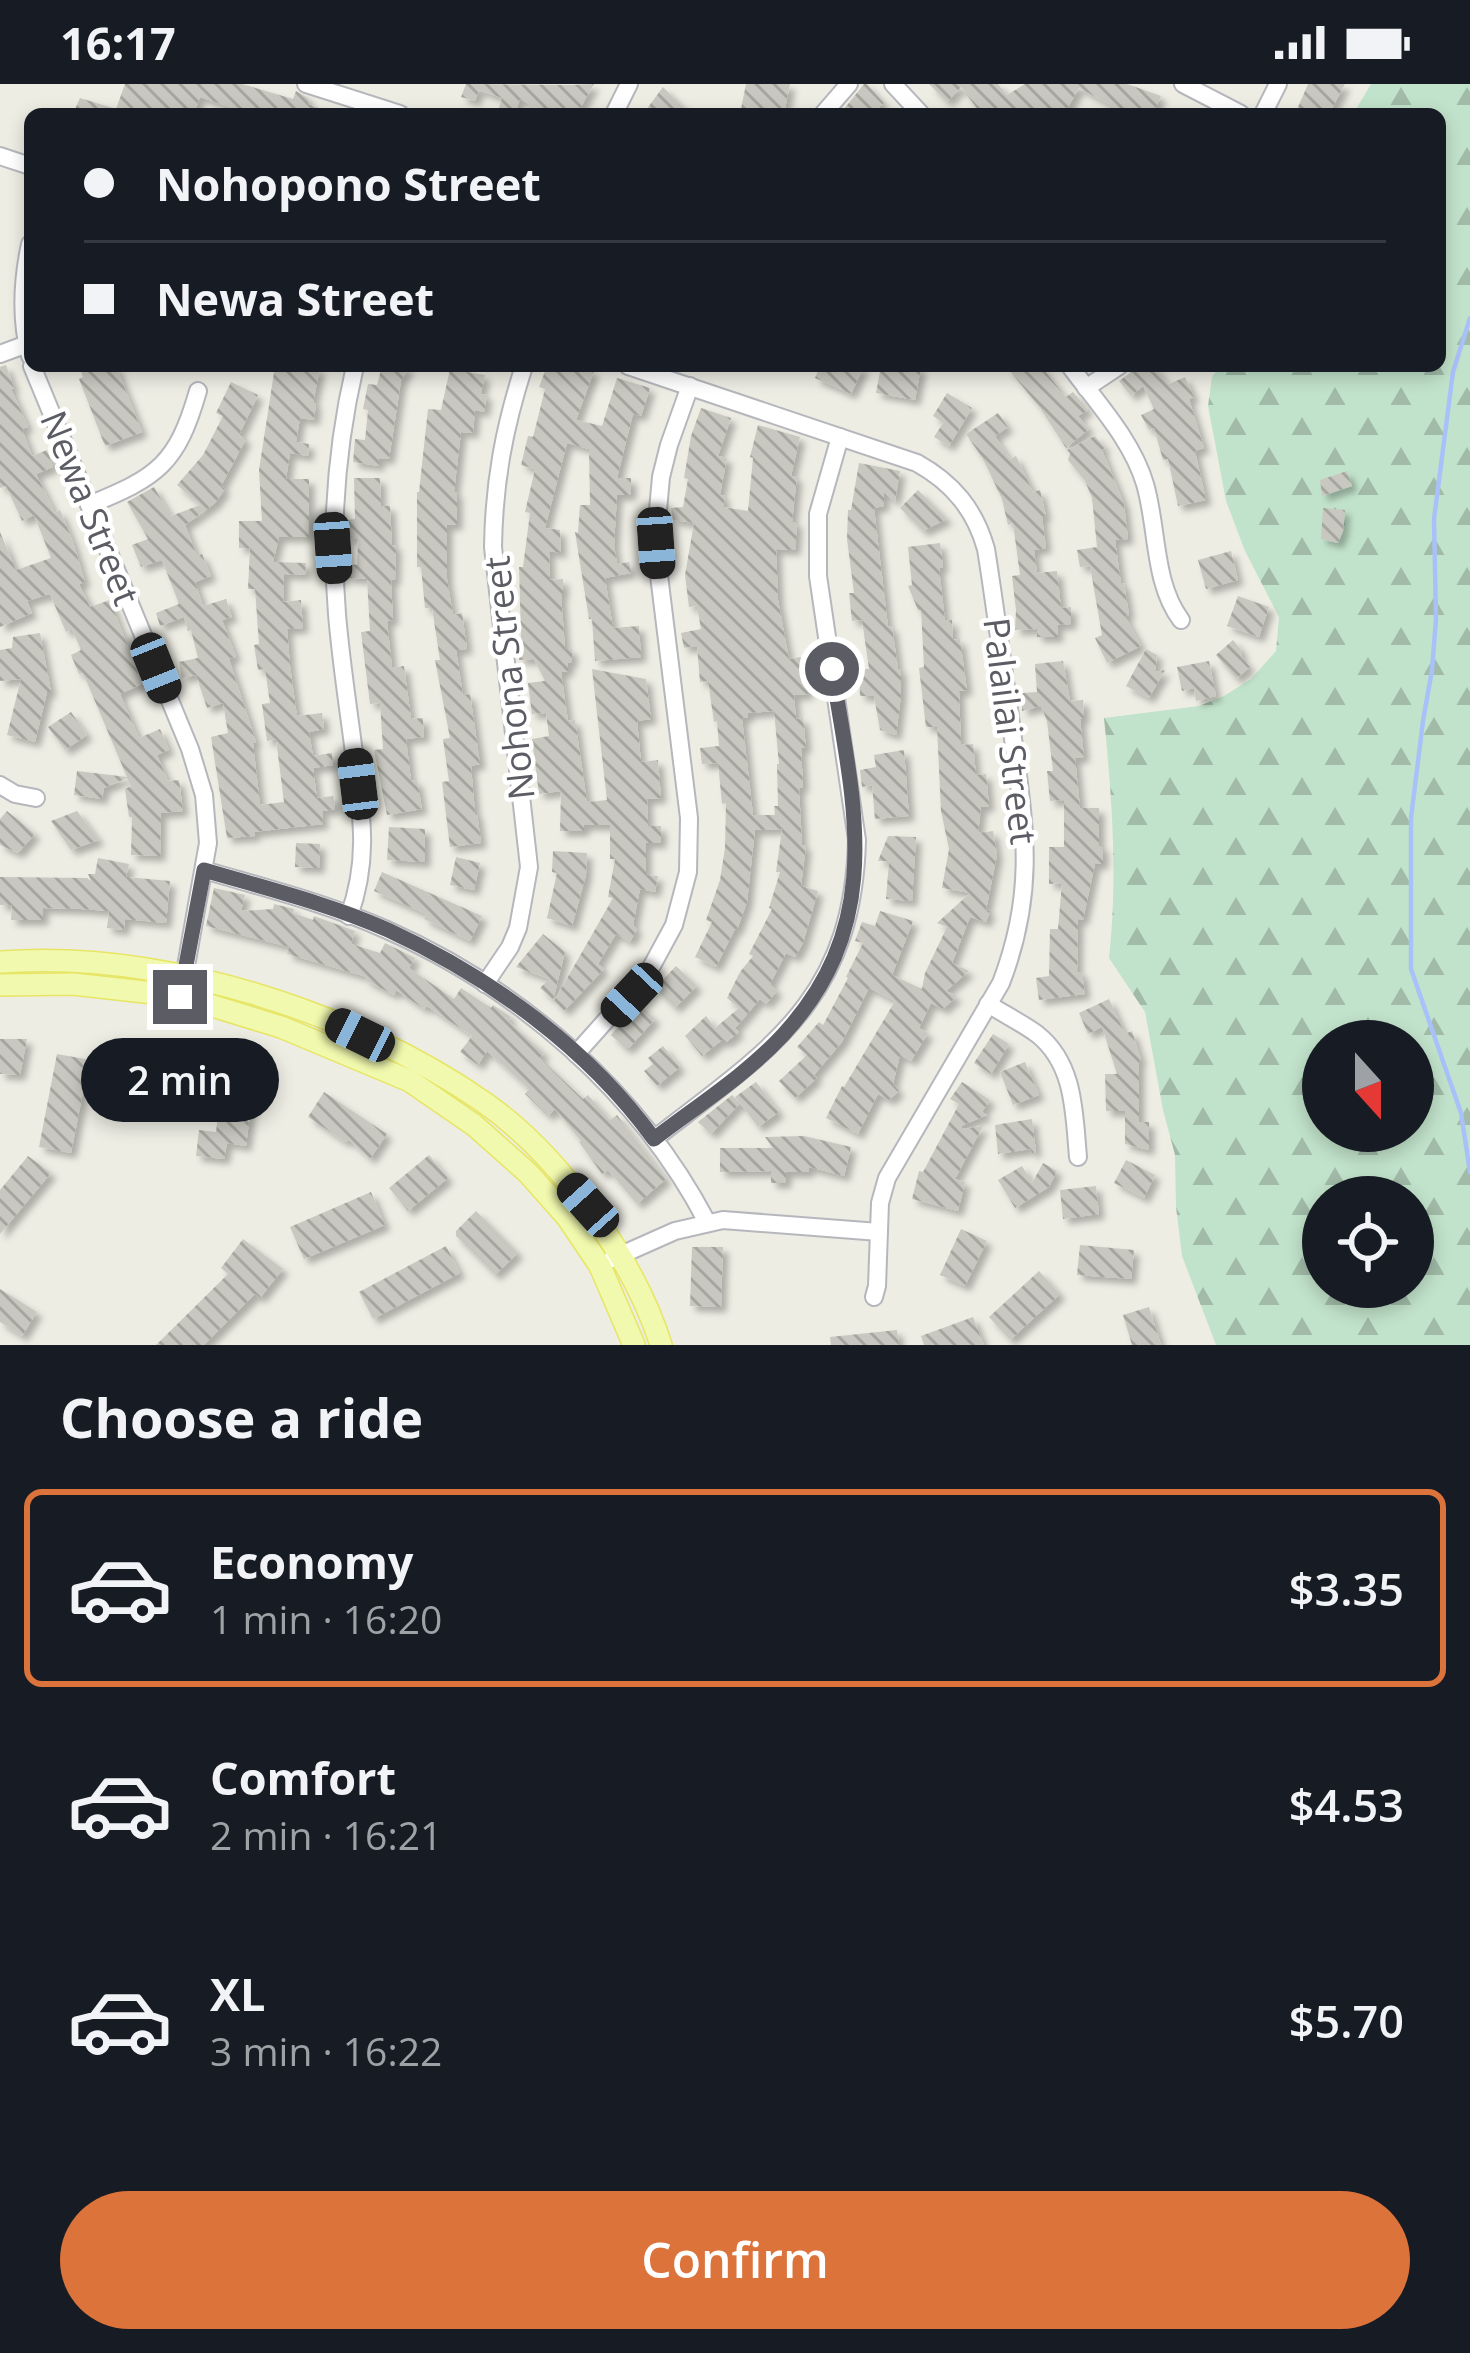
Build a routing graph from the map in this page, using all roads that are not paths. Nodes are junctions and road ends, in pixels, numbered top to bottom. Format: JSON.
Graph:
{"nodes":[{"id":1,"x":306,"y":84,"type":"edge"},
{"id":2,"x":850,"y":84,"type":"edge"},
{"id":3,"x":893,"y":84,"type":"edge"},
{"id":4,"x":1183,"y":84,"type":"edge"},
{"id":5,"x":381,"y":108,"type":"edge"},
{"id":6,"x":828,"y":108,"type":"edge"},
{"id":7,"x":916,"y":108,"type":"edge"},
{"id":8,"x":1229,"y":108,"type":"edge"},
{"id":9,"x":34,"y":372,"type":"edge"},
{"id":10,"x":354,"y":372,"type":"edge"},
{"id":11,"x":522,"y":372,"type":"edge"},
{"id":12,"x":647,"y":372,"type":"edge"},
{"id":13,"x":1074,"y":372,"type":"edge"},
{"id":14,"x":1110,"y":372,"type":"edge"},
{"id":15,"x":690,"y":386,"type":"junction"},
{"id":16,"x":1086,"y":388,"type":"junction"},
{"id":17,"x":198,"y":391,"type":"dead end"},
{"id":18,"x":841,"y":437,"type":"junction"},
{"id":19,"x":89,"y":505,"type":"junction"},
{"id":20,"x":1180,"y":620,"type":"dead end"},
{"id":21,"x":0,"y":785,"type":"edge"},
{"id":22,"x":36,"y":798,"type":"dead end"},
{"id":23,"x":204,"y":870,"type":"junction"},
{"id":24,"x":349,"y":916,"type":"junction"},
{"id":25,"x":0,"y":962,"type":"edge"},
{"id":26,"x":485,"y":984,"type":"junction"},
{"id":27,"x":0,"y":985,"type":"edge"},
{"id":28,"x":182,"y":987,"type":"junction"},
{"id":29,"x":988,"y":1004,"type":"junction"},
{"id":30,"x":576,"y":1054,"type":"junction"},
{"id":31,"x":654,"y":1139,"type":"junction"},
{"id":32,"x":1078,"y":1157,"type":"dead end"},
{"id":33,"x":707,"y":1222,"type":"junction"},
{"id":34,"x":879,"y":1232,"type":"junction"},
{"id":35,"x":610,"y":1260,"type":"junction"},
{"id":36,"x":874,"y":1297,"type":"dead end"},
{"id":37,"x":634,"y":1345,"type":"edge"},
{"id":38,"x":661,"y":1345,"type":"edge"}],
"edges":[{"from":1,"to":5,"type":"street"},
{"from":2,"to":6,"type":"street"},
{"from":3,"to":7,"type":"street"},
{"from":4,"to":8,"type":"street"},
{"from":9,"to":19,"type":"street","name":"Newa Street"},
{"from":10,"to":24,"type":"street"},
{"from":11,"to":26,"type":"street","name":"Nohona Street"},
{"from":12,"to":15,"type":"street","name":"Palailai Street"},
{"from":13,"to":16,"type":"street"},
{"from":14,"to":16,"type":"street"},
{"from":15,"to":18,"type":"street","name":"Palailai Street"},
{"from":15,"to":30,"type":"street"},
{"from":16,"to":20,"type":"street"},
{"from":17,"to":19,"type":"street"},
{"from":18,"to":29,"type":"street","name":"Palailai Street"},
{"from":18,"to":31,"type":"street"},
{"from":19,"to":23,"type":"street","name":"Newa Street"},
{"from":21,"to":22,"type":"street"},
{"from":23,"to":24,"type":"street"},
{"from":23,"to":28,"type":"street","name":"Newa Street"},
{"from":24,"to":26,"type":"street"},
{"from":25,"to":28,"type":"main road"},
{"from":26,"to":30,"type":"street"},
{"from":27,"to":28,"type":"main road"},
{"from":28,"to":35,"type":"main road"},
{"from":29,"to":32,"type":"street"},
{"from":29,"to":34,"type":"street","name":"Palailai Street"},
{"from":30,"to":31,"type":"street"},
{"from":31,"to":33,"type":"street"},
{"from":33,"to":34,"type":"street"},
{"from":33,"to":35,"type":"street"},
{"from":34,"to":36,"type":"street","name":"Palailai Street"},
{"from":35,"to":37,"type":"main road"},
{"from":35,"to":38,"type":"main road"}]}
